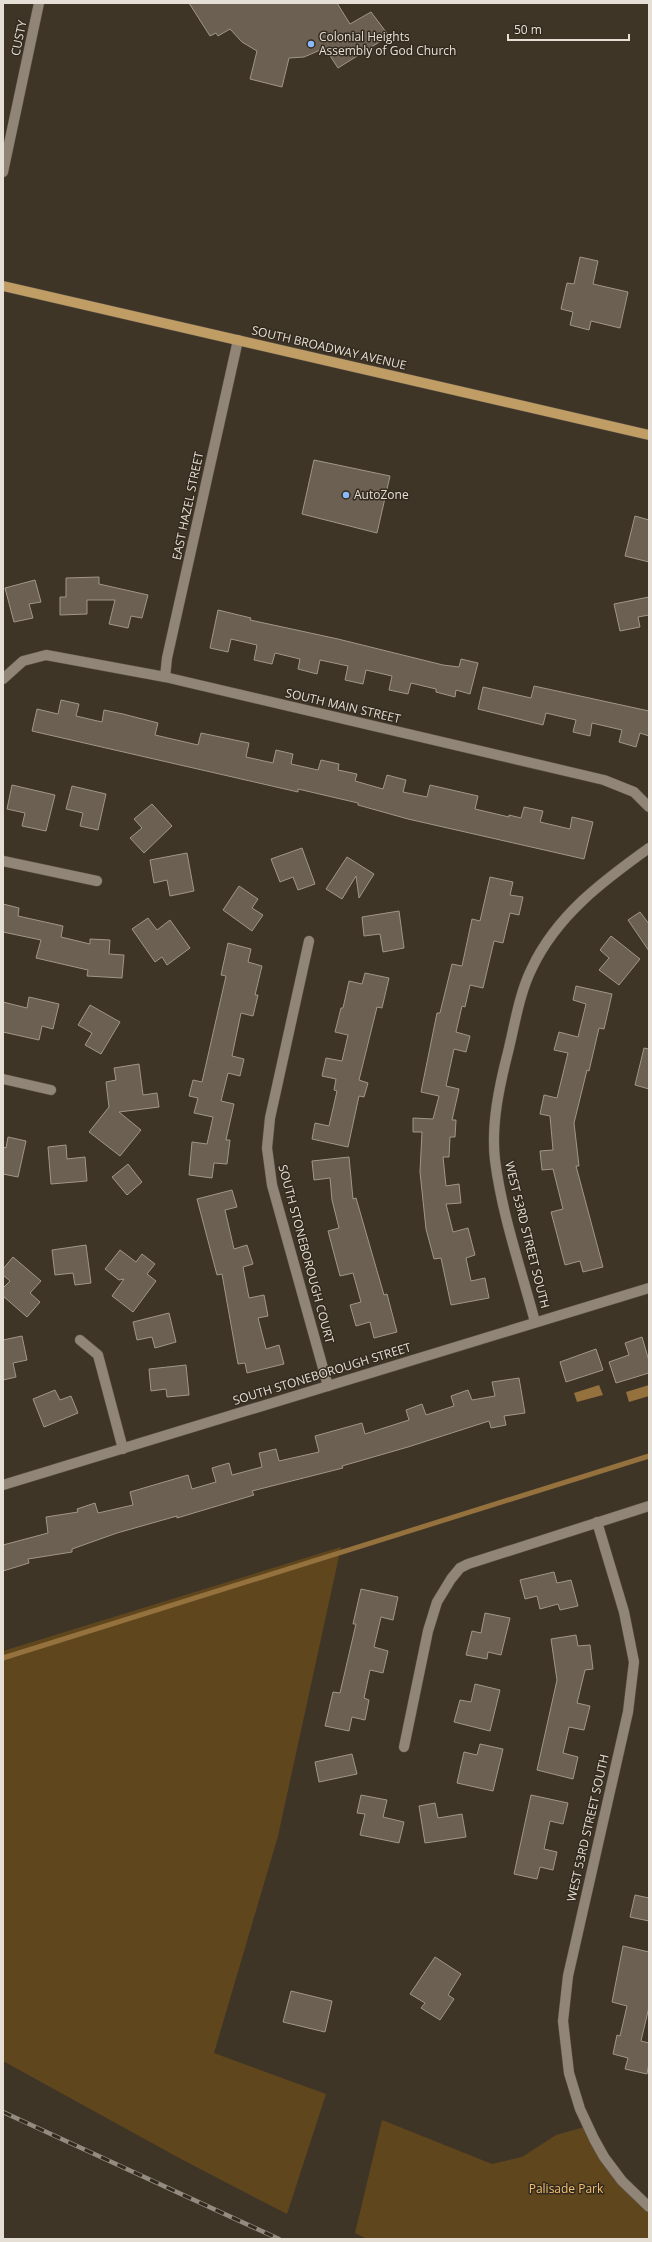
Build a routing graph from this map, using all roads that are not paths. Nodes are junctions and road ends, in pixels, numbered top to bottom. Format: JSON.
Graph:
{"nodes":[{"id":1,"x":39,"y":3,"type":"edge"},
{"id":2,"x":3,"y":172,"type":"edge"},
{"id":3,"x":3,"y":286,"type":"edge"},
{"id":4,"x":238,"y":340,"type":"junction"},
{"id":5,"x":649,"y":435,"type":"edge"},
{"id":6,"x":165,"y":677,"type":"junction"},
{"id":7,"x":3,"y":679,"type":"edge"},
{"id":8,"x":649,"y":807,"type":"edge"},
{"id":9,"x":649,"y":848,"type":"edge"},
{"id":10,"x":3,"y":861,"type":"edge"},
{"id":11,"x":97,"y":881,"type":"dead end"},
{"id":12,"x":309,"y":941,"type":"dead end"},
{"id":13,"x":3,"y":1079,"type":"edge"},
{"id":14,"x":51,"y":1090,"type":"dead end"},
{"id":15,"x":649,"y":1288,"type":"edge"},
{"id":16,"x":535,"y":1322,"type":"junction"},
{"id":17,"x":80,"y":1340,"type":"dead end"},
{"id":18,"x":328,"y":1386,"type":"junction"},
{"id":19,"x":123,"y":1448,"type":"junction"},
{"id":20,"x":3,"y":1485,"type":"edge"},
{"id":21,"x":649,"y":1506,"type":"edge"},
{"id":22,"x":597,"y":1522,"type":"junction"},
{"id":23,"x":404,"y":1747,"type":"dead end"},
{"id":24,"x":649,"y":2206,"type":"edge"}],
"edges":[{"from":1,"to":2,"type":"street","name":"CUSTY"},
{"from":3,"to":4,"type":"main road","name":"SOUTH BROADWAY AVENUE"},
{"from":4,"to":5,"type":"main road","name":"SOUTH BROADWAY AVENUE"},
{"from":4,"to":6,"type":"street","name":"EAST HAZEL STREET"},
{"from":6,"to":7,"type":"street","name":"SOUTH MAIN STREET"},
{"from":6,"to":8,"type":"street","name":"SOUTH MAIN STREET"},
{"from":9,"to":16,"type":"street","name":"WEST 53RD STREET SOUTH"},
{"from":10,"to":11,"type":"street"},
{"from":12,"to":18,"type":"street","name":"SOUTH STONEBOROUGH COURT"},
{"from":13,"to":14,"type":"street"},
{"from":15,"to":16,"type":"street","name":"SOUTH STONEBOROUGH STREET"},
{"from":16,"to":18,"type":"street","name":"SOUTH STONEBOROUGH STREET"},
{"from":17,"to":19,"type":"street"},
{"from":18,"to":19,"type":"street","name":"SOUTH STONEBOROUGH STREET"},
{"from":19,"to":20,"type":"street","name":"SOUTH STONEBOROUGH STREET"},
{"from":21,"to":22,"type":"street"},
{"from":22,"to":23,"type":"street"},
{"from":22,"to":24,"type":"street","name":"WEST 53RD STREET SOUTH"}]}
